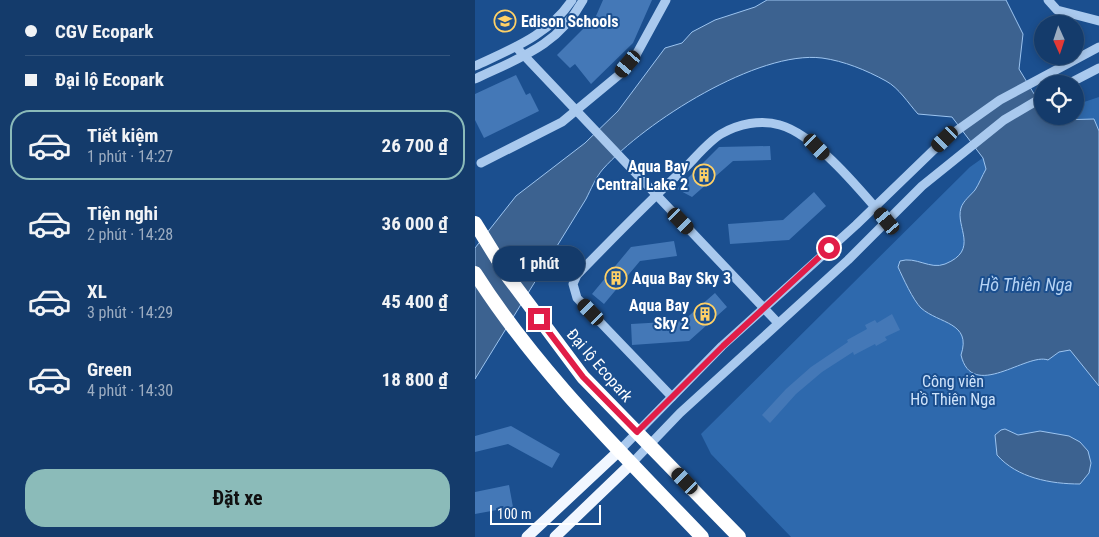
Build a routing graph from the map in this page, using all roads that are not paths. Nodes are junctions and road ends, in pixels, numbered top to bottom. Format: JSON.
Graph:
{"nodes":[{"id":1,"x":572,"y":0,"type":"edge"},
{"id":2,"x":583,"y":0,"type":"edge"},
{"id":3,"x":666,"y":0,"type":"edge"},
{"id":4,"x":1048,"y":0,"type":"edge"},
{"id":5,"x":1099,"y":21,"type":"edge"},
{"id":6,"x":516,"y":47,"type":"junction"},
{"id":7,"x":1099,"y":47,"type":"edge"},
{"id":8,"x":525,"y":56,"type":"junction"},
{"id":9,"x":475,"y":66,"type":"edge"},
{"id":10,"x":1099,"y":68,"type":"edge"},
{"id":11,"x":1084,"y":76,"type":"edge"},
{"id":12,"x":475,"y":79,"type":"edge"},
{"id":13,"x":1034,"y":102,"type":"edge"},
{"id":14,"x":577,"y":111,"type":"junction"},
{"id":15,"x":481,"y":163,"type":"dead end"},
{"id":16,"x":656,"y":194,"type":"junction"},
{"id":17,"x":875,"y":207,"type":"junction"},
{"id":18,"x":887,"y":221,"type":"junction"},
{"id":19,"x":475,"y":223,"type":"edge"},
{"id":20,"x":475,"y":273,"type":"edge"},
{"id":21,"x":763,"y":308,"type":"junction"},
{"id":22,"x":778,"y":322,"type":"junction"},
{"id":23,"x":672,"y":397,"type":"junction"},
{"id":24,"x":637,"y":432,"type":"junction"},
{"id":25,"x":650,"y":444,"type":"junction"},
{"id":26,"x":620,"y":450,"type":"junction"},
{"id":27,"x":632,"y":463,"type":"junction"},
{"id":28,"x":527,"y":537,"type":"edge"},
{"id":29,"x":555,"y":537,"type":"edge"},
{"id":30,"x":702,"y":537,"type":"edge"},
{"id":31,"x":739,"y":537,"type":"edge"}],
"edges":[{"from":1,"to":6,"type":"street"},
{"from":2,"to":8,"type":"street"},
{"from":3,"to":14,"type":"street"},
{"from":4,"to":5,"type":"street"},
{"from":6,"to":8,"type":"street"},
{"from":6,"to":9,"type":"street"},
{"from":7,"to":17,"type":"street"},
{"from":8,"to":12,"type":"street"},
{"from":8,"to":14,"type":"street"},
{"from":10,"to":11,"type":"street"},
{"from":13,"to":18,"type":"street"},
{"from":14,"to":15,"type":"street"},
{"from":14,"to":16,"type":"street"},
{"from":16,"to":17,"type":"street"},
{"from":16,"to":21,"type":"street"},
{"from":16,"to":23,"type":"street"},
{"from":17,"to":18,"type":"street"},
{"from":17,"to":21,"type":"street"},
{"from":18,"to":22,"type":"street"},
{"from":19,"to":24,"type":"highway","name":"Đại lộ Ecopark"},
{"from":20,"to":26,"type":"highway"},
{"from":21,"to":22,"type":"street"},
{"from":21,"to":23,"type":"street"},
{"from":22,"to":25,"type":"street"},
{"from":23,"to":24,"type":"street"},
{"from":24,"to":25,"type":"highway","name":"Đại lộ Ecopark"},
{"from":24,"to":26,"type":"street"},
{"from":25,"to":27,"type":"street"},
{"from":25,"to":31,"type":"highway","name":"Đại lộ Ecopark"},
{"from":26,"to":27,"type":"highway"},
{"from":26,"to":28,"type":"main road"},
{"from":27,"to":29,"type":"main road"},
{"from":27,"to":30,"type":"highway"}]}
